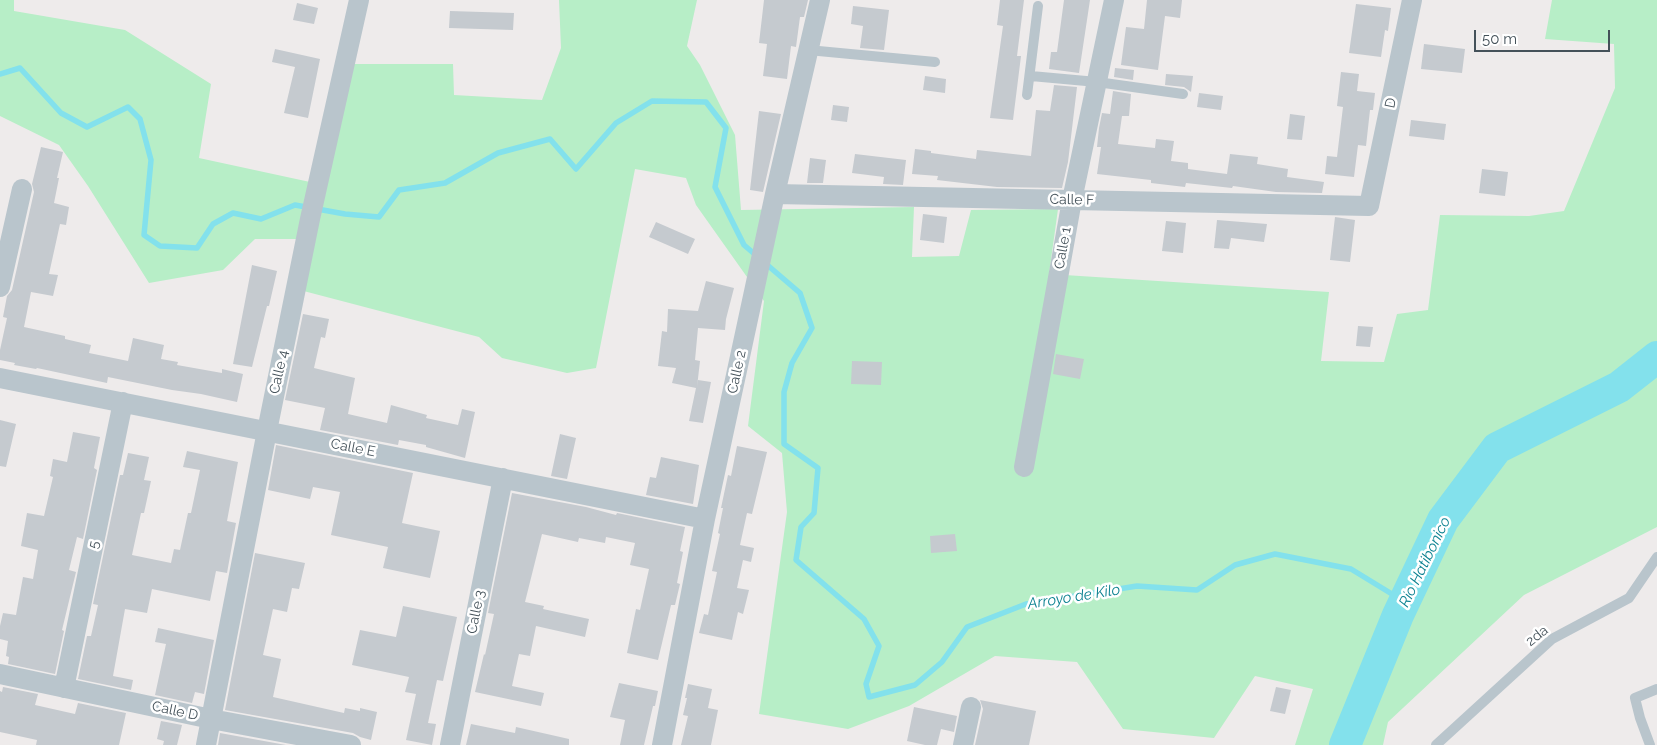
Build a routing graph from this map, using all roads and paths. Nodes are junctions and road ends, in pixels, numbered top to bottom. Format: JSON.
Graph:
{"nodes":[{"id":1,"x":359,"y":0,"type":"edge"},
{"id":2,"x":820,"y":0,"type":"edge"},
{"id":3,"x":1114,"y":0,"type":"edge"},
{"id":4,"x":1412,"y":0,"type":"edge"},
{"id":5,"x":1038,"y":6,"type":"dead end"},
{"id":6,"x":808,"y":50,"type":"junction"},
{"id":7,"x":935,"y":62,"type":"dead end"},
{"id":8,"x":1030,"y":76,"type":"junction"},
{"id":9,"x":1097,"y":82,"type":"junction"},
{"id":10,"x":1183,"y":94,"type":"dead end"},
{"id":11,"x":1027,"y":95,"type":"dead end"},
{"id":12,"x":22,"y":189,"type":"dead end"},
{"id":13,"x":775,"y":194,"type":"junction"},
{"id":14,"x":1072,"y":200,"type":"junction"},
{"id":15,"x":1369,"y":206,"type":"joint"},
{"id":16,"x":0,"y":287,"type":"edge"},
{"id":17,"x":0,"y":378,"type":"edge"},
{"id":18,"x":123,"y":402,"type":"junction"},
{"id":19,"x":267,"y":431,"type":"junction"},
{"id":20,"x":1024,"y":467,"type":"dead end"},
{"id":21,"x":503,"y":478,"type":"junction"},
{"id":22,"x":705,"y":519,"type":"junction"},
{"id":23,"x":1657,"y":557,"type":"edge"},
{"id":24,"x":0,"y":674,"type":"edge"},
{"id":25,"x":64,"y":688,"type":"junction"},
{"id":26,"x":1657,"y":690,"type":"edge"},
{"id":27,"x":971,"y":707,"type":"dead end"},
{"id":28,"x":212,"y":718,"type":"junction"},
{"id":29,"x":206,"y":745,"type":"edge"},
{"id":30,"x":351,"y":745,"type":"edge"},
{"id":31,"x":450,"y":745,"type":"edge"},
{"id":32,"x":662,"y":745,"type":"edge"},
{"id":33,"x":963,"y":745,"type":"edge"},
{"id":34,"x":1436,"y":745,"type":"edge"},
{"id":35,"x":1650,"y":745,"type":"edge"}],
"edges":[{"from":1,"to":19,"type":"street","name":"Calle 4"},
{"from":2,"to":6,"type":"street","name":"Calle 2"},
{"from":3,"to":9,"type":"street","name":"Calle 1"},
{"from":4,"to":15,"type":"street","name":"D"},
{"from":5,"to":8,"type":"lane"},
{"from":6,"to":7,"type":"lane"},
{"from":6,"to":13,"type":"street","name":"Calle 2"},
{"from":8,"to":9,"type":"lane"},
{"from":8,"to":11,"type":"lane"},
{"from":9,"to":10,"type":"lane"},
{"from":9,"to":14,"type":"street","name":"Calle 1"},
{"from":12,"to":16,"type":"street"},
{"from":13,"to":14,"type":"street","name":"Calle F"},
{"from":13,"to":22,"type":"street","name":"Calle 2"},
{"from":14,"to":15,"type":"street","name":"Calle F"},
{"from":14,"to":20,"type":"street","name":"Calle 1"},
{"from":17,"to":18,"type":"street","name":"Calle E"},
{"from":18,"to":19,"type":"street","name":"Calle E"},
{"from":18,"to":25,"type":"street","name":"5"},
{"from":19,"to":21,"type":"street","name":"Calle E"},
{"from":19,"to":28,"type":"street","name":"Calle 4"},
{"from":21,"to":22,"type":"street","name":"Calle E"},
{"from":21,"to":31,"type":"street","name":"Calle 3"},
{"from":22,"to":32,"type":"street","name":"Calle 2"},
{"from":23,"to":34,"type":"lane","name":"2da"},
{"from":24,"to":25,"type":"street","name":"Calle D"},
{"from":25,"to":28,"type":"street","name":"Calle D"},
{"from":26,"to":35,"type":"lane"},
{"from":27,"to":33,"type":"street"},
{"from":28,"to":29,"type":"street","name":"Calle 4"},
{"from":28,"to":30,"type":"street","name":"Calle D"}]}
